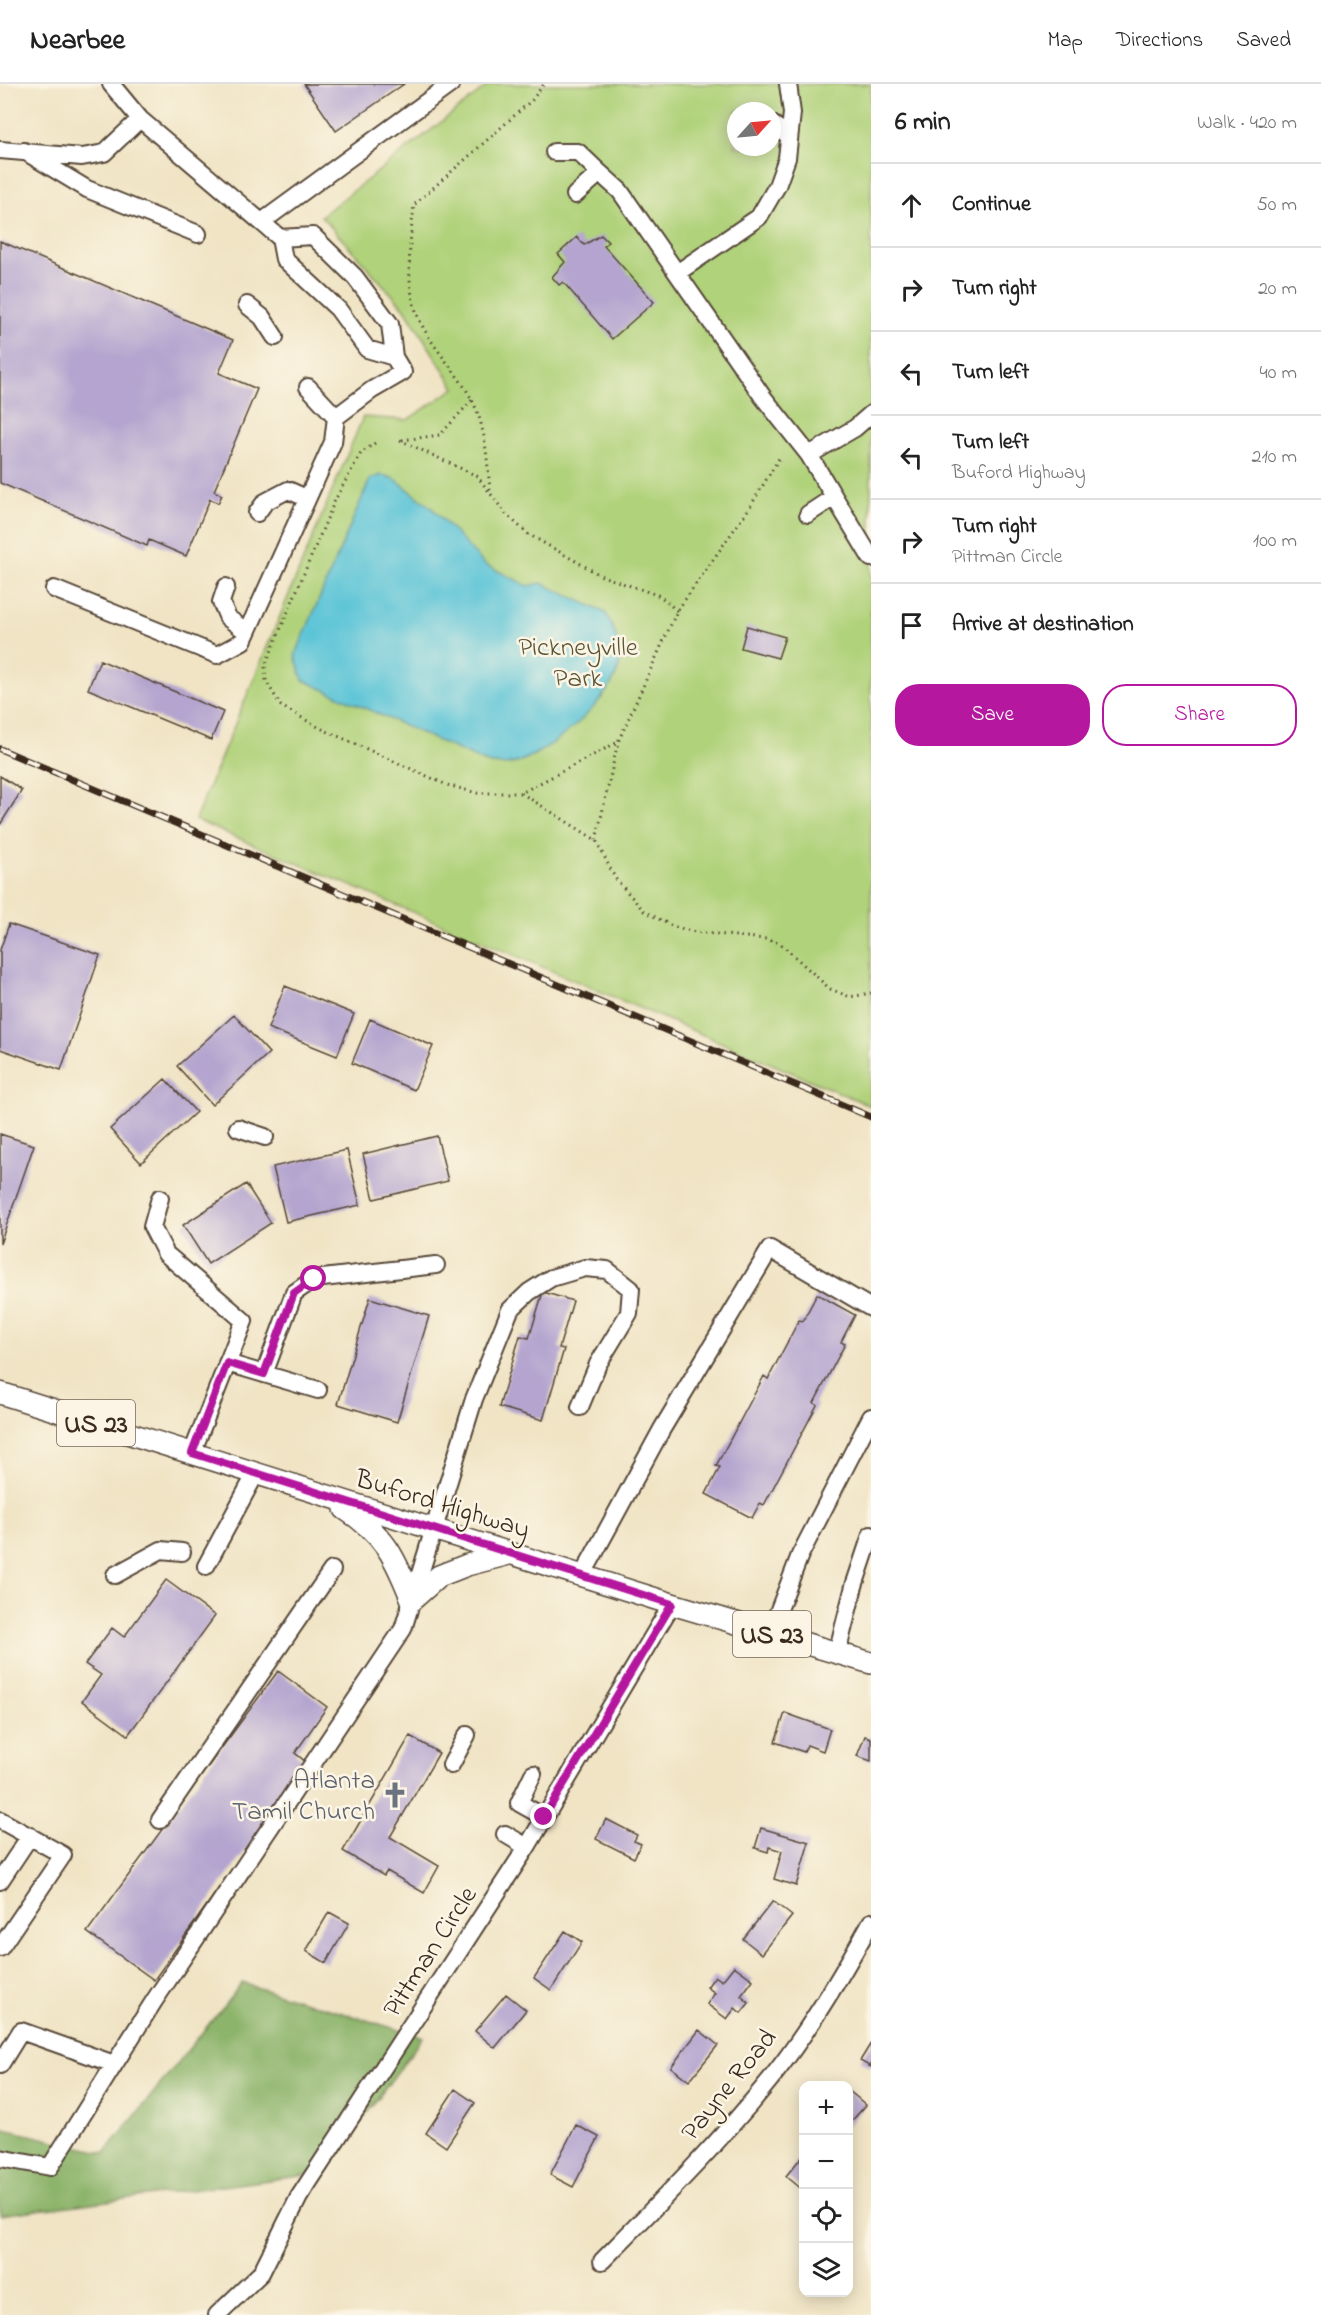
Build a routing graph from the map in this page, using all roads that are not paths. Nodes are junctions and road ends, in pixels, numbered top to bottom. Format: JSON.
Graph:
{"nodes":[{"id":1,"x":111,"y":84,"type":"edge"},
{"id":2,"x":451,"y":84,"type":"edge"},
{"id":3,"x":788,"y":84,"type":"edge"},
{"id":4,"x":140,"y":119,"type":"junction"},
{"id":5,"x":781,"y":130,"type":"edge"},
{"id":6,"x":789,"y":136,"type":"junction"},
{"id":7,"x":0,"y":150,"type":"edge"},
{"id":8,"x":24,"y":151,"type":"junction"},
{"id":9,"x":555,"y":152,"type":"dead end"},
{"id":10,"x":600,"y":173,"type":"junction"},
{"id":11,"x":575,"y":195,"type":"dead end"},
{"id":12,"x":263,"y":221,"type":"junction"},
{"id":13,"x":198,"y":234,"type":"dead end"},
{"id":14,"x":280,"y":238,"type":"junction"},
{"id":15,"x":677,"y":273,"type":"junction"},
{"id":16,"x":247,"y":305,"type":"dead end"},
{"id":17,"x":275,"y":337,"type":"dead end"},
{"id":18,"x":394,"y":357,"type":"junction"},
{"id":19,"x":308,"y":387,"type":"dead end"},
{"id":20,"x":871,"y":414,"type":"edge"},
{"id":21,"x":336,"y":417,"type":"junction"},
{"id":22,"x":809,"y":455,"type":"junction"},
{"id":23,"x":834,"y":497,"type":"junction"},
{"id":24,"x":306,"y":498,"type":"junction"},
{"id":25,"x":257,"y":513,"type":"dead end"},
{"id":26,"x":808,"y":514,"type":"dead end"},
{"id":27,"x":871,"y":558,"type":"edge"},
{"id":28,"x":226,"y":587,"type":"dead end"},
{"id":29,"x":54,"y":589,"type":"dead end"},
{"id":30,"x":247,"y":632,"type":"junction"},
{"id":31,"x":238,"y":1128,"type":"dead end"},
{"id":32,"x":265,"y":1137,"type":"dead end"},
{"id":33,"x":160,"y":1198,"type":"dead end"},
{"id":34,"x":436,"y":1265,"type":"dead end"},
{"id":35,"x":871,"y":1308,"type":"edge"},
{"id":36,"x":227,"y":1363,"type":"junction"},
{"id":37,"x":264,"y":1374,"type":"junction"},
{"id":38,"x":318,"y":1389,"type":"dead end"},
{"id":39,"x":0,"y":1393,"type":"edge"},
{"id":40,"x":580,"y":1407,"type":"dead end"},
{"id":41,"x":871,"y":1417,"type":"edge"},
{"id":42,"x":192,"y":1453,"type":"junction"},
{"id":43,"x":256,"y":1473,"type":"junction"},
{"id":44,"x":323,"y":1494,"type":"junction"},
{"id":45,"x":435,"y":1530,"type":"junction"},
{"id":46,"x":871,"y":1535,"type":"edge"},
{"id":47,"x":182,"y":1552,"type":"dead end"},
{"id":48,"x":510,"y":1553,"type":"junction"},
{"id":49,"x":206,"y":1566,"type":"dead end"},
{"id":50,"x":332,"y":1570,"type":"dead end"},
{"id":51,"x":115,"y":1575,"type":"dead end"},
{"id":52,"x":582,"y":1576,"type":"junction"},
{"id":53,"x":412,"y":1600,"type":"junction"},
{"id":54,"x":672,"y":1604,"type":"junction"},
{"id":55,"x":770,"y":1633,"type":"junction"},
{"id":56,"x":837,"y":1653,"type":"junction"},
{"id":57,"x":871,"y":1663,"type":"edge"},
{"id":58,"x":467,"y":1735,"type":"dead end"},
{"id":59,"x":451,"y":1765,"type":"dead end"},
{"id":60,"x":533,"y":1774,"type":"dead end"},
{"id":61,"x":544,"y":1817,"type":"junction"},
{"id":62,"x":0,"y":1820,"type":"edge"},
{"id":63,"x":160,"y":1820,"type":"dead end"},
{"id":64,"x":505,"y":1834,"type":"dead end"},
{"id":65,"x":30,"y":1836,"type":"junction"},
{"id":66,"x":527,"y":1846,"type":"junction"},
{"id":67,"x":0,"y":1881,"type":"edge"},
{"id":68,"x":871,"y":1922,"type":"edge"},
{"id":69,"x":0,"y":1948,"type":"edge"},
{"id":70,"x":114,"y":2064,"type":"junction"},
{"id":71,"x":0,"y":2065,"type":"edge"},
{"id":72,"x":0,"y":2158,"type":"edge"},
{"id":73,"x":602,"y":2261,"type":"dead end"},
{"id":74,"x":217,"y":2315,"type":"edge"}],
"edges":[{"from":1,"to":4,"type":"street"},
{"from":2,"to":12,"type":"street"},
{"from":3,"to":6,"type":"street"},
{"from":4,"to":8,"type":"street"},
{"from":4,"to":12,"type":"street"},
{"from":5,"to":6,"type":"street"},
{"from":6,"to":15,"type":"street"},
{"from":7,"to":8,"type":"street"},
{"from":8,"to":13,"type":"street"},
{"from":9,"to":10,"type":"street"},
{"from":10,"to":11,"type":"street"},
{"from":10,"to":15,"type":"street"},
{"from":12,"to":14,"type":"street"},
{"from":14,"to":18,"type":"street"},
{"from":14,"to":18,"type":"street"},
{"from":15,"to":22,"type":"street"},
{"from":16,"to":17,"type":"street"},
{"from":18,"to":21,"type":"street"},
{"from":19,"to":21,"type":"street"},
{"from":20,"to":22,"type":"street"},
{"from":21,"to":24,"type":"street"},
{"from":22,"to":23,"type":"street"},
{"from":23,"to":26,"type":"street"},
{"from":23,"to":27,"type":"street"},
{"from":24,"to":25,"type":"street"},
{"from":24,"to":30,"type":"street"},
{"from":28,"to":30,"type":"street"},
{"from":29,"to":30,"type":"street"},
{"from":31,"to":32,"type":"street"},
{"from":33,"to":36,"type":"street"},
{"from":34,"to":37,"type":"street"},
{"from":35,"to":52,"type":"street"},
{"from":36,"to":37,"type":"street"},
{"from":36,"to":42,"type":"street"},
{"from":37,"to":38,"type":"street"},
{"from":39,"to":42,"type":"main road","name":"Buford Highway","number":"US 23"},
{"from":40,"to":45,"type":"street"},
{"from":41,"to":55,"type":"street"},
{"from":42,"to":43,"type":"main road","name":"Buford Highway","number":"US 23"},
{"from":43,"to":44,"type":"main road","name":"Buford Highway","number":"US 23"},
{"from":43,"to":49,"type":"street"},
{"from":44,"to":45,"type":"main road","name":"Buford Highway","number":"US 23"},
{"from":44,"to":53,"type":"main road"},
{"from":45,"to":48,"type":"main road","name":"Buford Highway","number":"US 23"},
{"from":45,"to":53,"type":"street"},
{"from":46,"to":56,"type":"street"},
{"from":47,"to":51,"type":"street"},
{"from":48,"to":52,"type":"main road","name":"Buford Highway","number":"US 23"},
{"from":48,"to":53,"type":"main road"},
{"from":50,"to":63,"type":"street"},
{"from":52,"to":54,"type":"main road","name":"Buford Highway","number":"US 23"},
{"from":53,"to":70,"type":"street"},
{"from":54,"to":55,"type":"main road","name":"Buford Highway","number":"US 23"},
{"from":54,"to":61,"type":"street","name":"Pittman Circle"},
{"from":55,"to":56,"type":"main road","name":"Buford Highway","number":"US 23"},
{"from":56,"to":57,"type":"main road","name":"Buford Highway","number":"US 23"},
{"from":58,"to":59,"type":"street"},
{"from":60,"to":61,"type":"street"},
{"from":61,"to":66,"type":"street","name":"Pittman Circle"},
{"from":62,"to":65,"type":"street"},
{"from":64,"to":66,"type":"street"},
{"from":65,"to":67,"type":"street"},
{"from":65,"to":69,"type":"street"},
{"from":66,"to":74,"type":"street","name":"Pittman Circle"},
{"from":68,"to":73,"type":"street","name":"Payne Road"},
{"from":70,"to":71,"type":"street"},
{"from":70,"to":72,"type":"street"}]}
